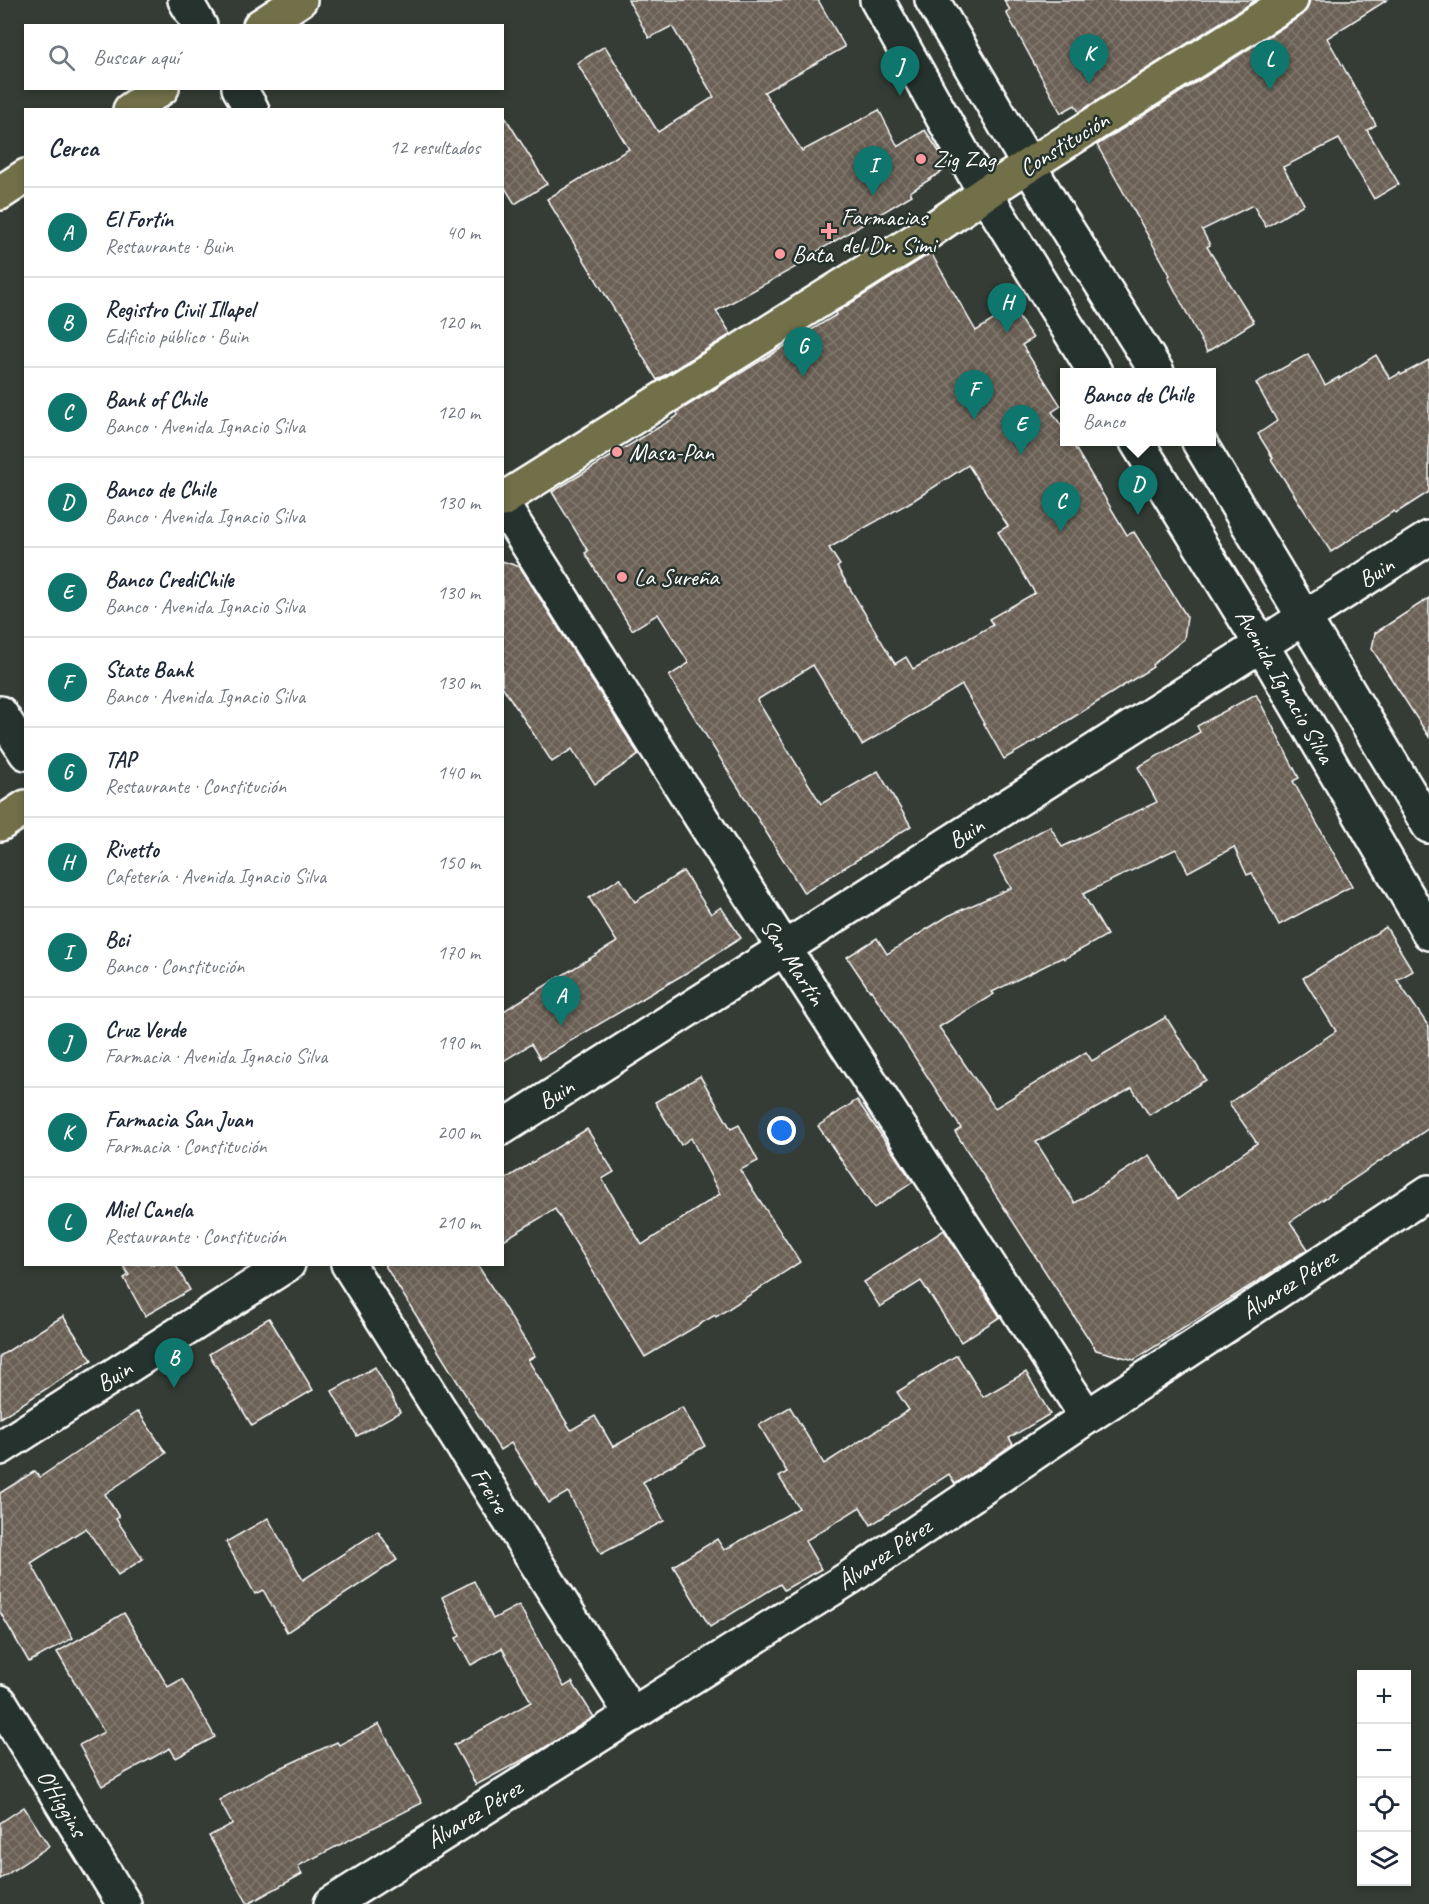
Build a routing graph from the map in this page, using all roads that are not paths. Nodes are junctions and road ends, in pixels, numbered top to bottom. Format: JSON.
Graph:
{"nodes":[{"id":1,"x":185,"y":0,"type":"edge"},
{"id":2,"x":300,"y":0,"type":"edge"},
{"id":3,"x":877,"y":0,"type":"edge"},
{"id":4,"x":932,"y":0,"type":"edge"},
{"id":5,"x":1291,"y":0,"type":"edge"},
{"id":6,"x":199,"y":24,"type":"edge"},
{"id":7,"x":263,"y":24,"type":"edge"},
{"id":8,"x":159,"y":90,"type":"edge"},
{"id":9,"x":240,"y":90,"type":"edge"},
{"id":10,"x":133,"y":108,"type":"edge"},
{"id":11,"x":251,"y":108,"type":"edge"},
{"id":12,"x":1029,"y":166,"type":"junction"},
{"id":13,"x":24,"y":177,"type":"edge"},
{"id":14,"x":0,"y":193,"type":"edge"},
{"id":15,"x":986,"y":193,"type":"junction"},
{"id":16,"x":1093,"y":368,"type":"edge"},
{"id":17,"x":1155,"y":368,"type":"edge"},
{"id":18,"x":1140,"y":446,"type":"edge"},
{"id":19,"x":1202,"y":446,"type":"edge"},
{"id":20,"x":504,"y":501,"type":"edge"},
{"id":21,"x":504,"y":505,"type":"edge"},
{"id":22,"x":1429,"y":538,"type":"edge"},
{"id":23,"x":1304,"y":617,"type":"junction"},
{"id":24,"x":1261,"y":644,"type":"junction"},
{"id":25,"x":0,"y":712,"type":"edge"},
{"id":26,"x":24,"y":750,"type":"edge"},
{"id":27,"x":24,"y":808,"type":"edge"},
{"id":28,"x":0,"y":824,"type":"edge"},
{"id":29,"x":1429,"y":826,"type":"edge"},
{"id":30,"x":1429,"y":933,"type":"edge"},
{"id":31,"x":784,"y":948,"type":"junction"},
{"id":32,"x":504,"y":1127,"type":"edge"},
{"id":33,"x":1429,"y":1192,"type":"edge"},
{"id":34,"x":285,"y":1266,"type":"edge"},
{"id":35,"x":349,"y":1266,"type":"edge"},
{"id":36,"x":1088,"y":1417,"type":"junction"},
{"id":37,"x":0,"y":1448,"type":"edge"},
{"id":38,"x":0,"y":1702,"type":"edge"},
{"id":39,"x":632,"y":1715,"type":"junction"},
{"id":40,"x":124,"y":1904,"type":"edge"},
{"id":41,"x":332,"y":1904,"type":"edge"}],
"edges":[{"from":1,"to":6,"type":"street"},
{"from":2,"to":7,"type":"main road"},
{"from":3,"to":15,"type":"street"},
{"from":4,"to":12,"type":"street"},
{"from":5,"to":12,"type":"main road","name":"Constitución"},
{"from":8,"to":10,"type":"main road"},
{"from":9,"to":11,"type":"street"},
{"from":12,"to":15,"type":"main road","name":"Constitución"},
{"from":12,"to":17,"type":"street"},
{"from":13,"to":14,"type":"main road"},
{"from":15,"to":16,"type":"street"},
{"from":15,"to":20,"type":"main road","name":"Constitución"},
{"from":18,"to":24,"type":"street","name":"Avenida Ignacio Silva"},
{"from":19,"to":23,"type":"street","name":"Avenida Ignacio Silva"},
{"from":21,"to":31,"type":"street","name":"San Martín"},
{"from":22,"to":23,"type":"street","name":"Buin"},
{"from":23,"to":24,"type":"street","name":"Buin"},
{"from":23,"to":29,"type":"street","name":"Avenida Ignacio Silva"},
{"from":24,"to":30,"type":"street","name":"Avenida Ignacio Silva"},
{"from":24,"to":31,"type":"street","name":"Buin"},
{"from":25,"to":26,"type":"street"},
{"from":27,"to":28,"type":"main road"},
{"from":31,"to":32,"type":"street","name":"Buin"},
{"from":31,"to":36,"type":"street","name":"San Martín"},
{"from":33,"to":36,"type":"street","name":"Álvarez Pérez"},
{"from":34,"to":37,"type":"street","name":"Buin"},
{"from":35,"to":39,"type":"street","name":"Freire"},
{"from":36,"to":39,"type":"street","name":"Álvarez Pérez"},
{"from":38,"to":40,"type":"street","name":"O'Higgins"},
{"from":39,"to":41,"type":"street","name":"Álvarez Pérez"}]}
